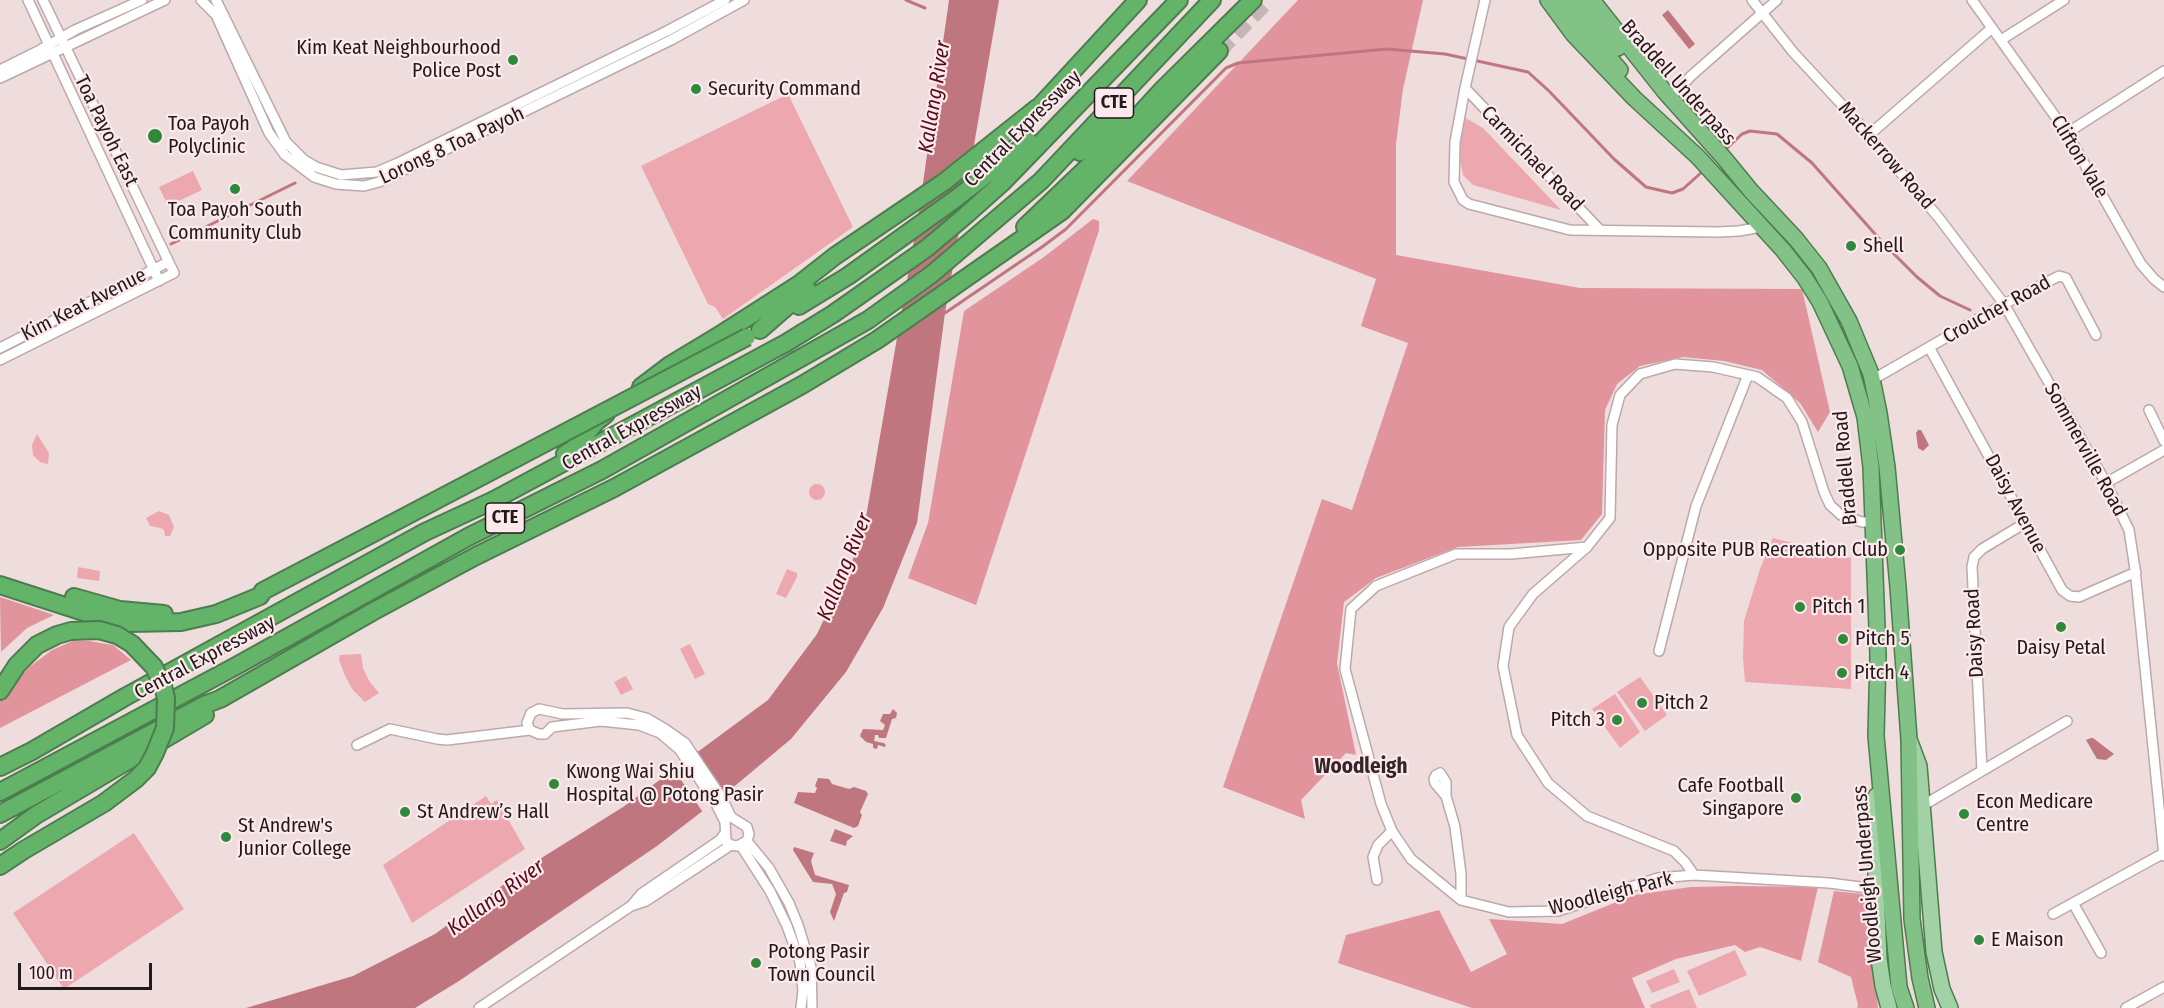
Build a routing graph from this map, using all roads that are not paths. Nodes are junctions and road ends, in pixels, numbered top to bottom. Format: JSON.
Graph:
{"nodes":[{"id":1,"x":28,"y":0,"type":"edge"},
{"id":2,"x":43,"y":0,"type":"edge"},
{"id":3,"x":142,"y":0,"type":"edge"},
{"id":4,"x":165,"y":0,"type":"edge"},
{"id":5,"x":201,"y":0,"type":"edge"},
{"id":6,"x":725,"y":0,"type":"edge"},
{"id":7,"x":744,"y":0,"type":"edge"},
{"id":8,"x":1138,"y":0,"type":"edge"},
{"id":9,"x":1212,"y":0,"type":"edge"},
{"id":10,"x":1253,"y":0,"type":"edge"},
{"id":11,"x":1485,"y":0,"type":"edge"},
{"id":12,"x":1548,"y":0,"type":"edge"},
{"id":13,"x":1563,"y":0,"type":"edge"},
{"id":14,"x":1579,"y":0,"type":"edge"},
{"id":15,"x":1592,"y":0,"type":"edge"},
{"id":16,"x":1752,"y":0,"type":"edge"},
{"id":17,"x":1777,"y":0,"type":"edge"},
{"id":18,"x":1972,"y":0,"type":"edge"},
{"id":19,"x":2064,"y":0,"type":"edge"},
{"id":20,"x":217,"y":1,"type":"edge"},
{"id":21,"x":1175,"y":4,"type":"edge"},
{"id":22,"x":1762,"y":14,"type":"junction"},
{"id":23,"x":1992,"y":28,"type":"junction"},
{"id":24,"x":2001,"y":40,"type":"junction"},
{"id":25,"x":63,"y":43,"type":"junction"},
{"id":26,"x":51,"y":49,"type":"junction"},
{"id":27,"x":1219,"y":51,"type":"tunnel mouth"},
{"id":28,"x":0,"y":70,"type":"edge"},
{"id":29,"x":2164,"y":71,"type":"edge"},
{"id":30,"x":0,"y":78,"type":"edge"},
{"id":31,"x":1465,"y":88,"type":"junction"},
{"id":32,"x":1163,"y":89,"type":"junction"},
{"id":33,"x":1670,"y":98,"type":"junction"},
{"id":34,"x":2067,"y":133,"type":"junction"},
{"id":35,"x":1869,"y":135,"type":"junction"},
{"id":36,"x":1713,"y":159,"type":"junction"},
{"id":37,"x":996,"y":178,"type":"junction"},
{"id":38,"x":1041,"y":181,"type":"junction"},
{"id":39,"x":1751,"y":191,"type":"joint"},
{"id":40,"x":1761,"y":227,"type":"junction"},
{"id":41,"x":1599,"y":229,"type":"junction"},
{"id":42,"x":168,"y":262,"type":"junction"},
{"id":43,"x":841,"y":266,"type":"junction"},
{"id":44,"x":981,"y":266,"type":"junction"},
{"id":45,"x":154,"y":270,"type":"junction"},
{"id":46,"x":159,"y":281,"type":"junction"},
{"id":47,"x":2164,"y":287,"type":"edge"},
{"id":48,"x":2004,"y":304,"type":"junction"},
{"id":49,"x":2096,"y":335,"type":"dead end"},
{"id":50,"x":1929,"y":347,"type":"junction"},
{"id":51,"x":0,"y":348,"type":"edge"},
{"id":52,"x":0,"y":360,"type":"edge"},
{"id":53,"x":1748,"y":375,"type":"junction"},
{"id":54,"x":1872,"y":380,"type":"junction"},
{"id":55,"x":2149,"y":410,"type":"dead end"},
{"id":56,"x":2164,"y":441,"type":"edge"},
{"id":57,"x":2164,"y":450,"type":"edge"},
{"id":58,"x":2106,"y":483,"type":"junction"},
{"id":59,"x":494,"y":500,"type":"junction"},
{"id":60,"x":1873,"y":522,"type":"junction"},
{"id":61,"x":2025,"y":523,"type":"junction"},
{"id":62,"x":1587,"y":547,"type":"junction"},
{"id":63,"x":2136,"y":572,"type":"junction"},
{"id":64,"x":0,"y":573,"type":"edge"},
{"id":65,"x":0,"y":585,"type":"edge"},
{"id":66,"x":263,"y":591,"type":"junction"},
{"id":67,"x":1659,"y":651,"type":"dead end"},
{"id":68,"x":0,"y":691,"type":"edge"},
{"id":69,"x":220,"y":699,"type":"junction"},
{"id":70,"x":549,"y":712,"type":"junction"},
{"id":71,"x":2067,"y":721,"type":"dead end"},
{"id":72,"x":552,"y":726,"type":"junction"},
{"id":73,"x":530,"y":730,"type":"junction"},
{"id":74,"x":1876,"y":736,"type":"junction"},
{"id":75,"x":1909,"y":739,"type":"junction"},
{"id":76,"x":357,"y":745,"type":"dead end"},
{"id":77,"x":682,"y":746,"type":"junction"},
{"id":78,"x":0,"y":767,"type":"edge"},
{"id":79,"x":1982,"y":771,"type":"junction"},
{"id":80,"x":2161,"y":786,"type":"edge"},
{"id":81,"x":0,"y":792,"type":"edge"},
{"id":82,"x":1446,"y":796,"type":"dead end"},
{"id":83,"x":1922,"y":806,"type":"junction"},
{"id":84,"x":0,"y":814,"type":"edge"},
{"id":85,"x":729,"y":825,"type":"junction"},
{"id":86,"x":1392,"y":831,"type":"junction"},
{"id":87,"x":0,"y":841,"type":"edge"},
{"id":88,"x":739,"y":844,"type":"junction"},
{"id":89,"x":2164,"y":854,"type":"edge"},
{"id":90,"x":0,"y":866,"type":"edge"},
{"id":91,"x":1694,"y":875,"type":"junction"},
{"id":92,"x":1377,"y":880,"type":"dead end"},
{"id":93,"x":1876,"y":889,"type":"junction"},
{"id":94,"x":1461,"y":900,"type":"junction"},
{"id":95,"x":2073,"y":903,"type":"junction"},
{"id":96,"x":631,"y":906,"type":"junction"},
{"id":97,"x":2053,"y":914,"type":"dead end"},
{"id":98,"x":2101,"y":953,"type":"dead end"},
{"id":99,"x":2164,"y":987,"type":"edge"},
{"id":100,"x":479,"y":1008,"type":"edge"},
{"id":101,"x":801,"y":1008,"type":"edge"},
{"id":102,"x":812,"y":1008,"type":"edge"},
{"id":103,"x":1889,"y":1008,"type":"edge"},
{"id":104,"x":1906,"y":1008,"type":"edge"},
{"id":105,"x":1927,"y":1008,"type":"edge"},
{"id":106,"x":1950,"y":1008,"type":"edge"},
{"id":107,"x":2126,"y":1008,"type":"edge"}],
"edges":[{"from":1,"to":26,"type":"street","name":"Toa Payoh East"},
{"from":2,"to":25,"type":"street","name":"Toa Payoh East"},
{"from":3,"to":25,"type":"street"},
{"from":4,"to":25,"type":"street"},
{"from":5,"to":7,"type":"street","name":"Lorong 8 Toa Payoh"},
{"from":6,"to":20,"type":"street","name":"Lorong 8 Toa Payoh"},
{"from":8,"to":43,"type":"highway"},
{"from":9,"to":38,"type":"highway","name":"Central Expressway","number":"CTE"},
{"from":10,"to":32,"type":"highway"},
{"from":11,"to":31,"type":"street","name":"Carmichael Road"},
{"from":12,"to":36,"type":"highway","name":"Braddell Road"},
{"from":13,"to":36,"type":"highway","name":"Braddell Underpass"},
{"from":14,"to":36,"type":"highway","name":"Braddell Underpass"},
{"from":15,"to":33,"type":"highway","name":"Braddell Road"},
{"from":16,"to":22,"type":"street","name":"Mackerrow Road"},
{"from":17,"to":22,"type":"street"},
{"from":18,"to":23,"type":"street","name":"Clifton Vale"},
{"from":19,"to":24,"type":"street"},
{"from":21,"to":37,"type":"highway","name":"Central Expressway","number":"CTE"},
{"from":22,"to":33,"type":"street"},
{"from":22,"to":35,"type":"street","name":"Mackerrow Road"},
{"from":23,"to":24,"type":"street","name":"Clifton Vale"},
{"from":23,"to":35,"type":"street"},
{"from":24,"to":34,"type":"street","name":"Clifton Vale"},
{"from":25,"to":26,"type":"street"},
{"from":25,"to":42,"type":"street","name":"Toa Payoh East"},
{"from":26,"to":28,"type":"street"},
{"from":26,"to":30,"type":"street"},
{"from":26,"to":45,"type":"street","name":"Toa Payoh East"},
{"from":27,"to":44,"type":"highway"},
{"from":29,"to":34,"type":"street"},
{"from":31,"to":41,"type":"street","name":"Carmichael Road"},
{"from":31,"to":41,"type":"street","name":"Carmichael Road"},
{"from":32,"to":38,"type":"highway"},
{"from":32,"to":44,"type":"highway"},
{"from":33,"to":36,"type":"highway","name":"Braddell Road"},
{"from":34,"to":47,"type":"street","name":"Clifton Vale"},
{"from":35,"to":48,"type":"street","name":"Mackerrow Road"},
{"from":36,"to":39,"type":"highway","name":"Braddell Underpass"},
{"from":36,"to":40,"type":"highway","name":"Braddell Road"},
{"from":37,"to":43,"type":"highway"},
{"from":37,"to":59,"type":"highway","name":"Central Expressway","number":"CTE"},
{"from":38,"to":81,"type":"highway","name":"Central Expressway","number":"CTE"},
{"from":39,"to":54,"type":"highway","name":"Braddell Road"},
{"from":40,"to":41,"type":"street","name":"Carmichael Road"},
{"from":40,"to":60,"type":"highway","name":"Braddell Road"},
{"from":42,"to":45,"type":"street","name":"Kim Keat Avenue"},
{"from":42,"to":46,"type":"street"},
{"from":43,"to":59,"type":"highway"},
{"from":43,"to":66,"type":"highway","bridge":true},
{"from":44,"to":69,"type":"highway"},
{"from":45,"to":46,"type":"street","name":"Toa Payoh East"},
{"from":45,"to":51,"type":"street","name":"Kim Keat Avenue"},
{"from":46,"to":52,"type":"street","name":"Kim Keat Avenue"},
{"from":48,"to":49,"type":"street","name":"Croucher Road"},
{"from":48,"to":50,"type":"street","name":"Croucher Road"},
{"from":48,"to":58,"type":"street","name":"Sommerville Road"},
{"from":50,"to":54,"type":"street","name":"Croucher Road"},
{"from":50,"to":61,"type":"street","name":"Daisy Avenue"},
{"from":53,"to":60,"type":"street","name":"Woodleigh Park"},
{"from":53,"to":62,"type":"street","name":"Woodleigh Park"},
{"from":53,"to":67,"type":"street"},
{"from":54,"to":75,"type":"highway","name":"Braddell Road"},
{"from":55,"to":56,"type":"street"},
{"from":57,"to":58,"type":"street"},
{"from":58,"to":63,"type":"street","name":"Sommerville Road"},
{"from":59,"to":78,"type":"highway","name":"Central Expressway","number":"CTE"},
{"from":60,"to":74,"type":"highway","name":"Braddell Road"},
{"from":61,"to":63,"type":"street","name":"Daisy Avenue"},
{"from":61,"to":79,"type":"street","name":"Daisy Road"},
{"from":62,"to":86,"type":"street","name":"Woodleigh Park"},
{"from":62,"to":91,"type":"street","name":"Woodleigh Park"},
{"from":63,"to":80,"type":"street","name":"Sommerville Road"},
{"from":64,"to":66,"type":"highway"},
{"from":65,"to":66,"type":"highway"},
{"from":68,"to":90,"type":"highway","bridge":true},
{"from":69,"to":84,"type":"highway"},
{"from":69,"to":87,"type":"highway"},
{"from":70,"to":72,"type":"street"},
{"from":70,"to":73,"type":"street"},
{"from":70,"to":77,"type":"street"},
{"from":71,"to":79,"type":"street"},
{"from":72,"to":73,"type":"street"},
{"from":72,"to":77,"type":"street"},
{"from":73,"to":76,"type":"street"},
{"from":74,"to":93,"type":"main road","name":"Braddell Road"},
{"from":74,"to":104,"type":"highway","name":"Woodleigh Underpass"},
{"from":75,"to":83,"type":"main road","name":"Braddell Road"},
{"from":75,"to":105,"type":"highway","name":"Woodleigh Underpass"},
{"from":77,"to":85,"type":"street"},
{"from":79,"to":83,"type":"street"},
{"from":80,"to":89,"type":"street","name":"Sommerville Road"},
{"from":82,"to":94,"type":"street"},
{"from":83,"to":106,"type":"main road","name":"Braddell Road"},
{"from":85,"to":88,"type":"street"},
{"from":85,"to":88,"type":"street"},
{"from":85,"to":96,"type":"street"},
{"from":86,"to":92,"type":"street"},
{"from":86,"to":94,"type":"street","name":"Woodleigh Park"},
{"from":88,"to":96,"type":"street"},
{"from":88,"to":101,"type":"street"},
{"from":88,"to":102,"type":"street"},
{"from":89,"to":95,"type":"street"},
{"from":91,"to":93,"type":"street","name":"Woodleigh Park"},
{"from":91,"to":94,"type":"street","name":"Woodleigh Park"},
{"from":93,"to":103,"type":"main road","name":"Braddell Road"},
{"from":95,"to":97,"type":"street"},
{"from":95,"to":98,"type":"street"},
{"from":96,"to":100,"type":"street"},
{"from":99,"to":107,"type":"street"}]}
